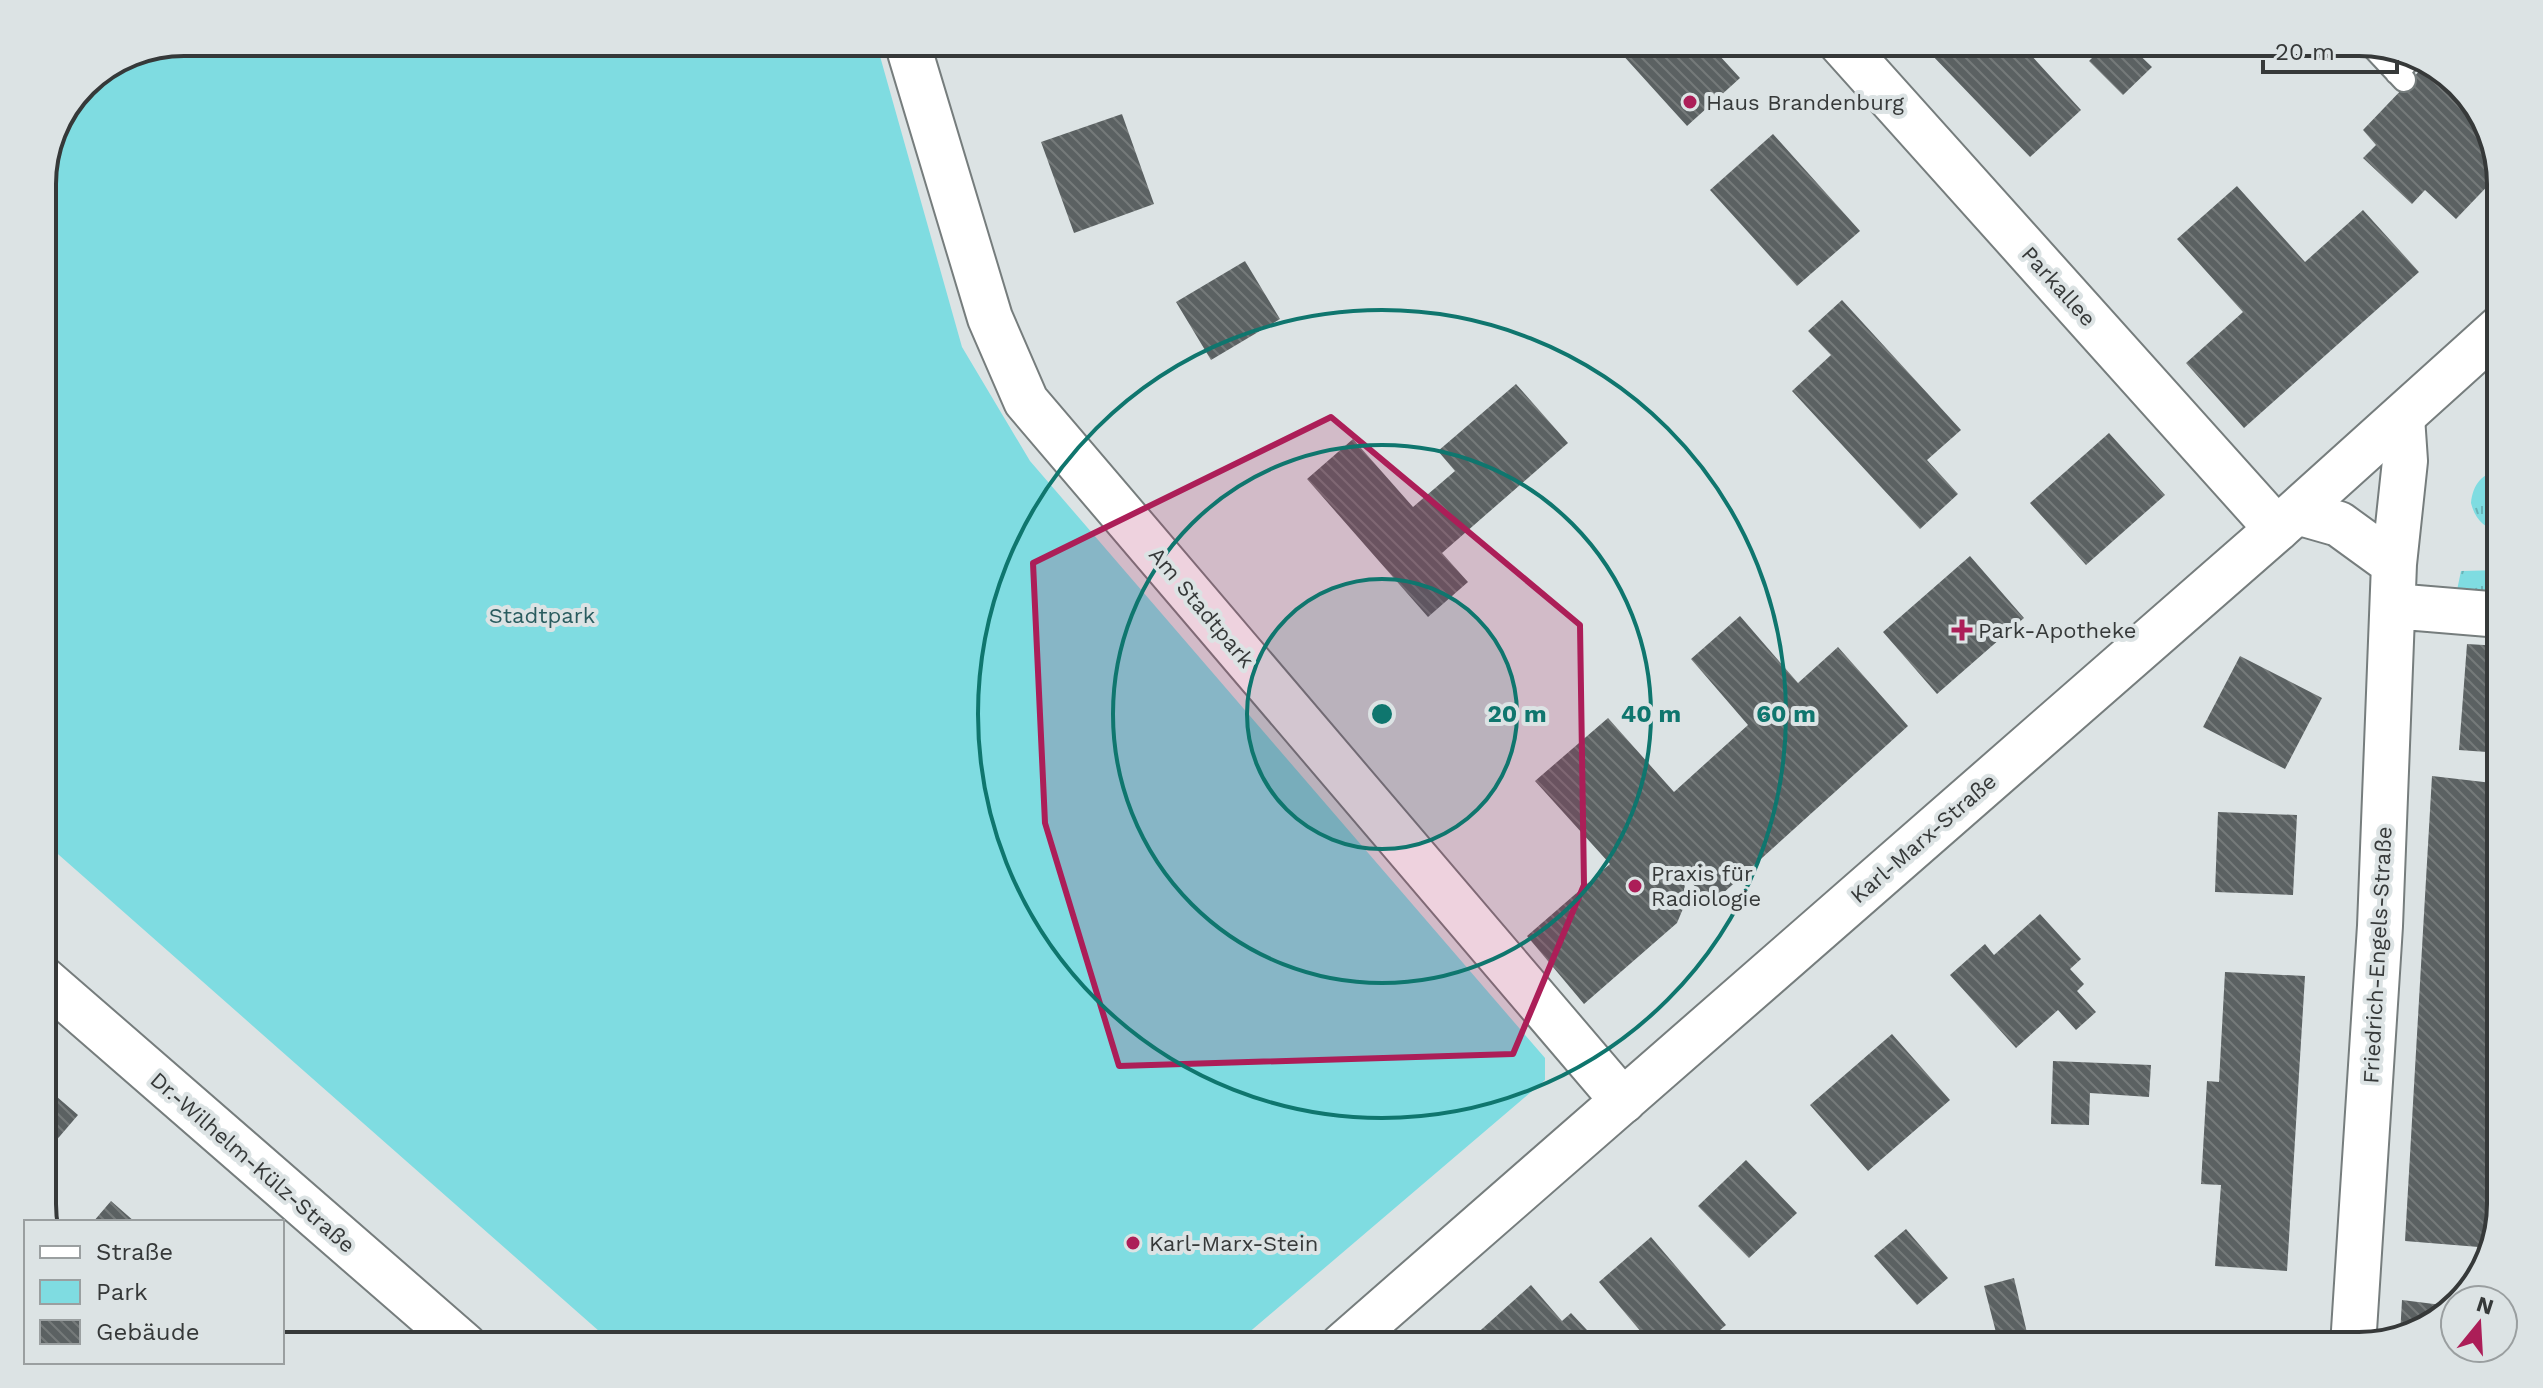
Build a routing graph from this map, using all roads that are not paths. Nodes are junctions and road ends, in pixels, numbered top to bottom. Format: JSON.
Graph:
{"nodes":[{"id":1,"x":911,"y":56,"type":"edge"},
{"id":2,"x":1853,"y":56,"type":"edge"},
{"id":3,"x":2384,"y":58,"type":"edge"},
{"id":4,"x":2407,"y":66,"type":"edge"},
{"id":5,"x":2487,"y":340,"type":"edge"},
{"id":6,"x":2402,"y":417,"type":"junction"},
{"id":7,"x":2287,"y":521,"type":"junction"},
{"id":8,"x":2394,"y":585,"type":"junction"},
{"id":9,"x":2487,"y":611,"type":"edge"},
{"id":10,"x":56,"y":990,"type":"edge"},
{"id":11,"x":1623,"y":1101,"type":"junction"},
{"id":12,"x":449,"y":1332,"type":"edge"},
{"id":13,"x":1358,"y":1332,"type":"edge"},
{"id":14,"x":2354,"y":1332,"type":"edge"}],
"edges":[{"from":1,"to":11,"type":"street","name":"Am Stadtpark"},
{"from":2,"to":7,"type":"street","name":"Parkallee"},
{"from":3,"to":4,"type":"lane"},
{"from":5,"to":6,"type":"street","name":"Karl-Marx-Straße"},
{"from":6,"to":7,"type":"street","name":"Karl-Marx-Straße"},
{"from":6,"to":8,"type":"street","name":"Friedrich-Engels-Straße"},
{"from":7,"to":8,"type":"street"},
{"from":7,"to":11,"type":"street","name":"Karl-Marx-Straße"},
{"from":8,"to":9,"type":"street"},
{"from":8,"to":14,"type":"street","name":"Friedrich-Engels-Straße"},
{"from":10,"to":12,"type":"street","name":"Dr.-Wilhelm-Külz-Straße"},
{"from":11,"to":13,"type":"street","name":"Karl-Marx-Straße"}]}
